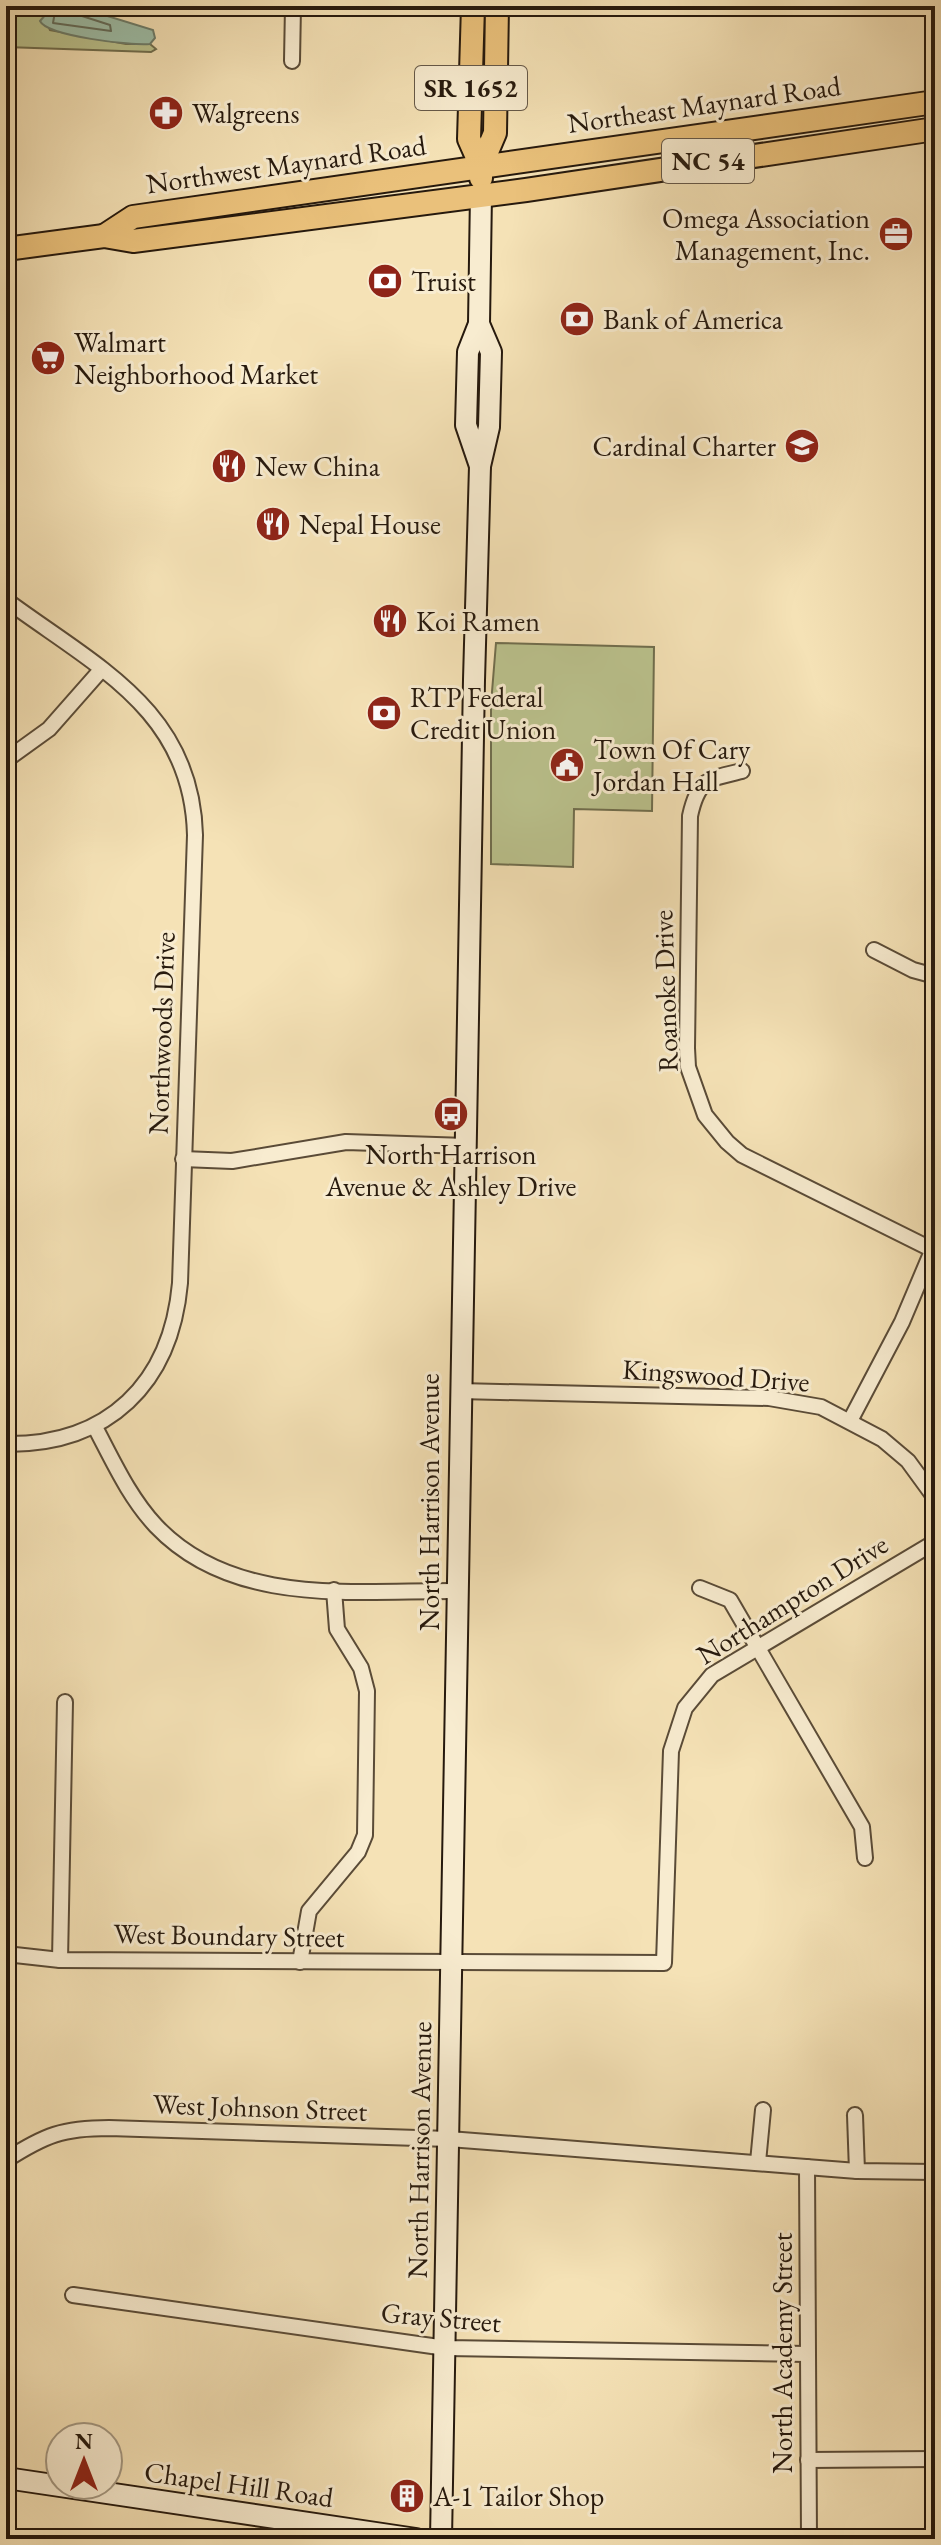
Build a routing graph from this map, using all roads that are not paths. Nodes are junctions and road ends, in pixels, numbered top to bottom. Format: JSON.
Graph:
{"nodes":[{"id":1,"x":293,"y":6,"type":"edge"},
{"id":2,"x":473,"y":6,"type":"edge"},
{"id":3,"x":497,"y":6,"type":"edge"},
{"id":4,"x":292,"y":61,"type":"dead end"},
{"id":5,"x":935,"y":102,"type":"edge"},
{"id":6,"x":935,"y":129,"type":"edge"},
{"id":7,"x":481,"y":166,"type":"junction"},
{"id":8,"x":481,"y":194,"type":"junction"},
{"id":9,"x":104,"y":236,"type":"junction"},
{"id":10,"x":6,"y":249,"type":"edge"},
{"id":11,"x":6,"y":600,"type":"edge"},
{"id":12,"x":101,"y":670,"type":"junction"},
{"id":13,"x":6,"y":760,"type":"edge"},
{"id":14,"x":742,"y":771,"type":"dead end"},
{"id":15,"x":874,"y":950,"type":"dead end"},
{"id":16,"x":935,"y":976,"type":"edge"},
{"id":17,"x":466,"y":1146,"type":"junction"},
{"id":18,"x":183,"y":1159,"type":"junction"},
{"id":19,"x":934,"y":1247,"type":"edge"},
{"id":20,"x":459,"y":1391,"type":"junction"},
{"id":21,"x":851,"y":1419,"type":"junction"},
{"id":22,"x":95,"y":1427,"type":"junction"},
{"id":23,"x":6,"y":1444,"type":"edge"},
{"id":24,"x":935,"y":1498,"type":"edge"},
{"id":25,"x":935,"y":1542,"type":"edge"},
{"id":26,"x":700,"y":1588,"type":"dead end"},
{"id":27,"x":334,"y":1590,"type":"junction"},
{"id":28,"x":459,"y":1591,"type":"junction"},
{"id":29,"x":756,"y":1646,"type":"junction"},
{"id":30,"x":65,"y":1702,"type":"dead end"},
{"id":31,"x":865,"y":1858,"type":"dead end"},
{"id":32,"x":664,"y":1946,"type":"joint"},
{"id":33,"x":6,"y":1954,"type":"edge"},
{"id":34,"x":60,"y":1960,"type":"junction"},
{"id":35,"x":300,"y":1962,"type":"junction"},
{"id":36,"x":452,"y":1963,"type":"junction"},
{"id":37,"x":763,"y":2110,"type":"dead end"},
{"id":38,"x":855,"y":2115,"type":"dead end"},
{"id":39,"x":449,"y":2139,"type":"junction"},
{"id":40,"x":6,"y":2160,"type":"edge"},
{"id":41,"x":758,"y":2162,"type":"junction"},
{"id":42,"x":807,"y":2167,"type":"junction"},
{"id":43,"x":857,"y":2171,"type":"junction"},
{"id":44,"x":935,"y":2172,"type":"edge"},
{"id":45,"x":73,"y":2295,"type":"dead end"},
{"id":46,"x":446,"y":2348,"type":"junction"},
{"id":47,"x":807,"y":2354,"type":"junction"},
{"id":48,"x":935,"y":2459,"type":"edge"},
{"id":49,"x":808,"y":2460,"type":"junction"},
{"id":50,"x":6,"y":2478,"type":"edge"},
{"id":51,"x":416,"y":2539,"type":"edge"},
{"id":52,"x":441,"y":2539,"type":"edge"},
{"id":53,"x":809,"y":2539,"type":"edge"}],
"edges":[{"from":1,"to":4,"type":"street"},
{"from":2,"to":7,"type":"main road","name":"North Harrison Avenue","number":"SR 1652"},
{"from":3,"to":7,"type":"main road","name":"North Harrison Avenue","number":"SR 1652"},
{"from":5,"to":7,"type":"main road","name":"Northeast Maynard Road","number":"NC 54"},
{"from":6,"to":8,"type":"main road","name":"Northeast Maynard Road","number":"NC 54"},
{"from":7,"to":8,"type":"main road","name":"North Harrison Avenue"},
{"from":7,"to":9,"type":"main road","name":"Northwest Maynard Road","number":"NC 54"},
{"from":8,"to":9,"type":"main road","name":"Northwest Maynard Road","number":"NC 54"},
{"from":8,"to":17,"type":"main road","name":"North Harrison Avenue"},
{"from":9,"to":10,"type":"main road","name":"Northwest Maynard Road","number":"NC 54"},
{"from":11,"to":12,"type":"street","name":"Northwoods Drive"},
{"from":12,"to":13,"type":"street"},
{"from":12,"to":18,"type":"street","name":"Northwoods Drive"},
{"from":14,"to":19,"type":"street","name":"Roanoke Drive"},
{"from":15,"to":16,"type":"street"},
{"from":17,"to":18,"type":"street"},
{"from":17,"to":20,"type":"main road","name":"North Harrison Avenue"},
{"from":18,"to":22,"type":"street","name":"Northwoods Drive"},
{"from":19,"to":21,"type":"street"},
{"from":20,"to":21,"type":"street","name":"Kingswood Drive"},
{"from":20,"to":28,"type":"main road","name":"North Harrison Avenue"},
{"from":21,"to":24,"type":"street","name":"Kingswood Drive"},
{"from":22,"to":23,"type":"street","name":"Northwoods Drive"},
{"from":22,"to":27,"type":"street"},
{"from":25,"to":29,"type":"street","name":"Northampton Drive"},
{"from":26,"to":29,"type":"street"},
{"from":27,"to":28,"type":"street"},
{"from":27,"to":35,"type":"street"},
{"from":28,"to":36,"type":"main road","name":"North Harrison Avenue"},
{"from":29,"to":31,"type":"street"},
{"from":29,"to":32,"type":"street","name":"Northampton Drive"},
{"from":30,"to":34,"type":"street"},
{"from":32,"to":36,"type":"street","name":"West Boundary Street"},
{"from":33,"to":34,"type":"street","name":"West Boundary Street"},
{"from":34,"to":35,"type":"street","name":"West Boundary Street"},
{"from":35,"to":36,"type":"street","name":"West Boundary Street"},
{"from":36,"to":39,"type":"main road","name":"North Harrison Avenue"},
{"from":37,"to":41,"type":"street"},
{"from":38,"to":43,"type":"street"},
{"from":39,"to":40,"type":"street","name":"West Johnson Street"},
{"from":39,"to":41,"type":"street","name":"West Johnson Street"},
{"from":39,"to":46,"type":"main road","name":"North Harrison Avenue"},
{"from":41,"to":42,"type":"street","name":"West Johnson Street"},
{"from":42,"to":43,"type":"street","name":"West Johnson Street"},
{"from":42,"to":47,"type":"street","name":"North Academy Street"},
{"from":43,"to":44,"type":"street","name":"West Johnson Street"},
{"from":45,"to":46,"type":"street","name":"Gray Street"},
{"from":46,"to":47,"type":"street","name":"Gray Street"},
{"from":46,"to":52,"type":"main road","name":"North Harrison Avenue"},
{"from":47,"to":49,"type":"street","name":"North Academy Street"},
{"from":48,"to":49,"type":"street"},
{"from":49,"to":53,"type":"street","name":"North Academy Street"},
{"from":50,"to":51,"type":"main road","name":"Chapel Hill Road"}]}
